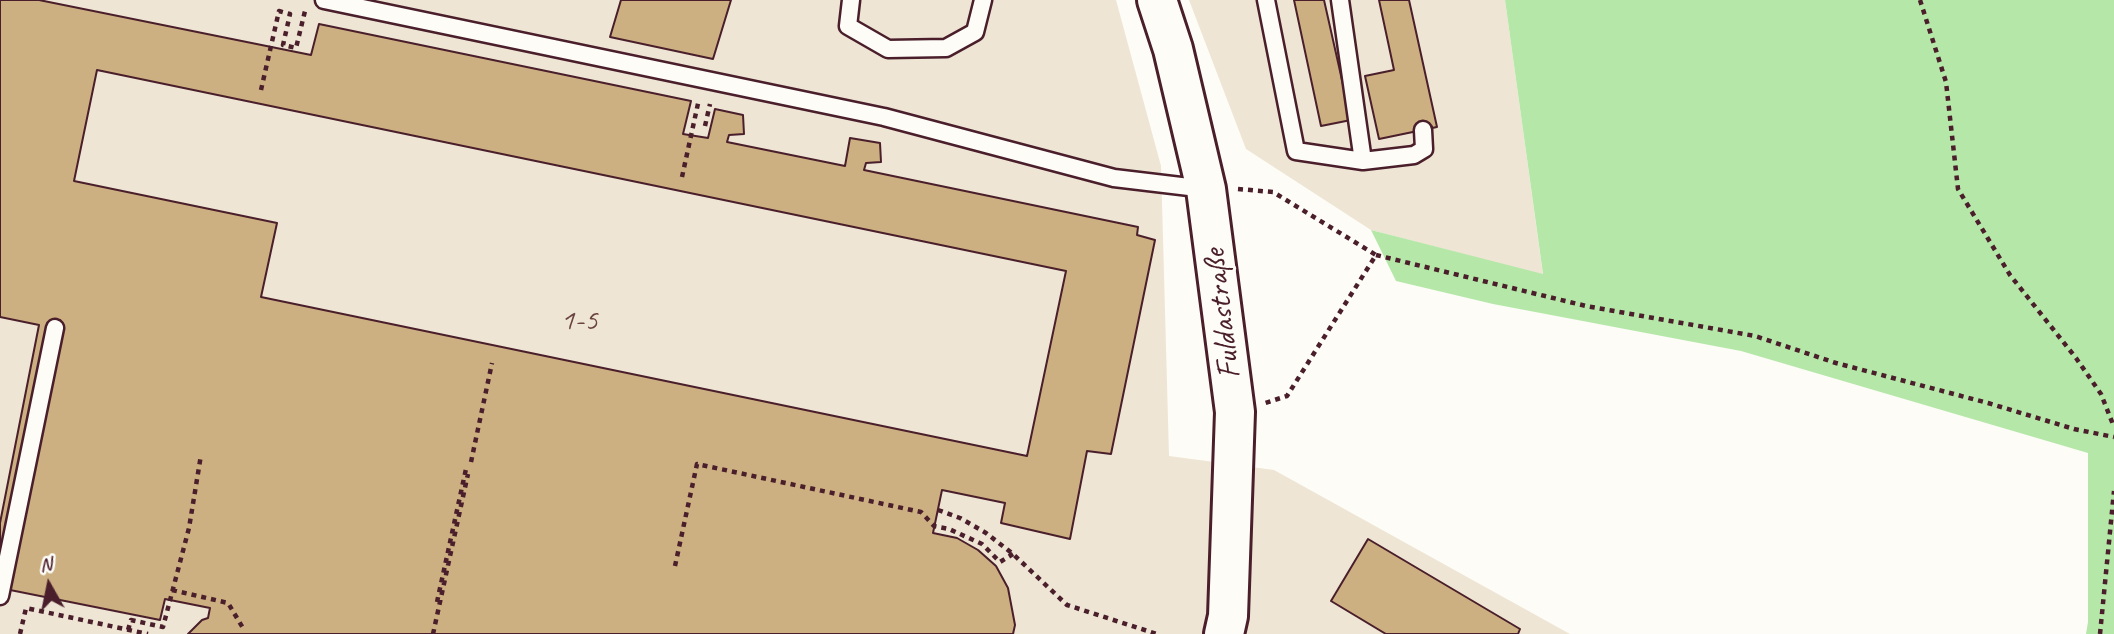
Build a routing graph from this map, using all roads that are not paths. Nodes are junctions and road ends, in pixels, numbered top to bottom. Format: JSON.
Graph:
{"nodes":[{"id":1,"x":324,"y":0,"type":"edge"},
{"id":2,"x":851,"y":0,"type":"edge"},
{"id":3,"x":983,"y":0,"type":"edge"},
{"id":4,"x":1157,"y":0,"type":"edge"},
{"id":5,"x":1266,"y":0,"type":"edge"},
{"id":6,"x":1340,"y":0,"type":"edge"},
{"id":7,"x":1423,"y":130,"type":"dead end"},
{"id":8,"x":1363,"y":161,"type":"junction"},
{"id":9,"x":1206,"y":189,"type":"junction"},
{"id":10,"x":55,"y":328,"type":"dead end"},
{"id":11,"x":0,"y":596,"type":"edge"},
{"id":12,"x":1224,"y":634,"type":"edge"}],
"edges":[{"from":1,"to":9,"type":"lane"},
{"from":2,"to":3,"type":"lane"},
{"from":4,"to":9,"type":"street","name":"Fuldastraße"},
{"from":5,"to":8,"type":"lane"},
{"from":6,"to":8,"type":"lane"},
{"from":7,"to":8,"type":"lane"},
{"from":9,"to":12,"type":"street","name":"Fuldastraße"},
{"from":10,"to":11,"type":"lane"}]}
